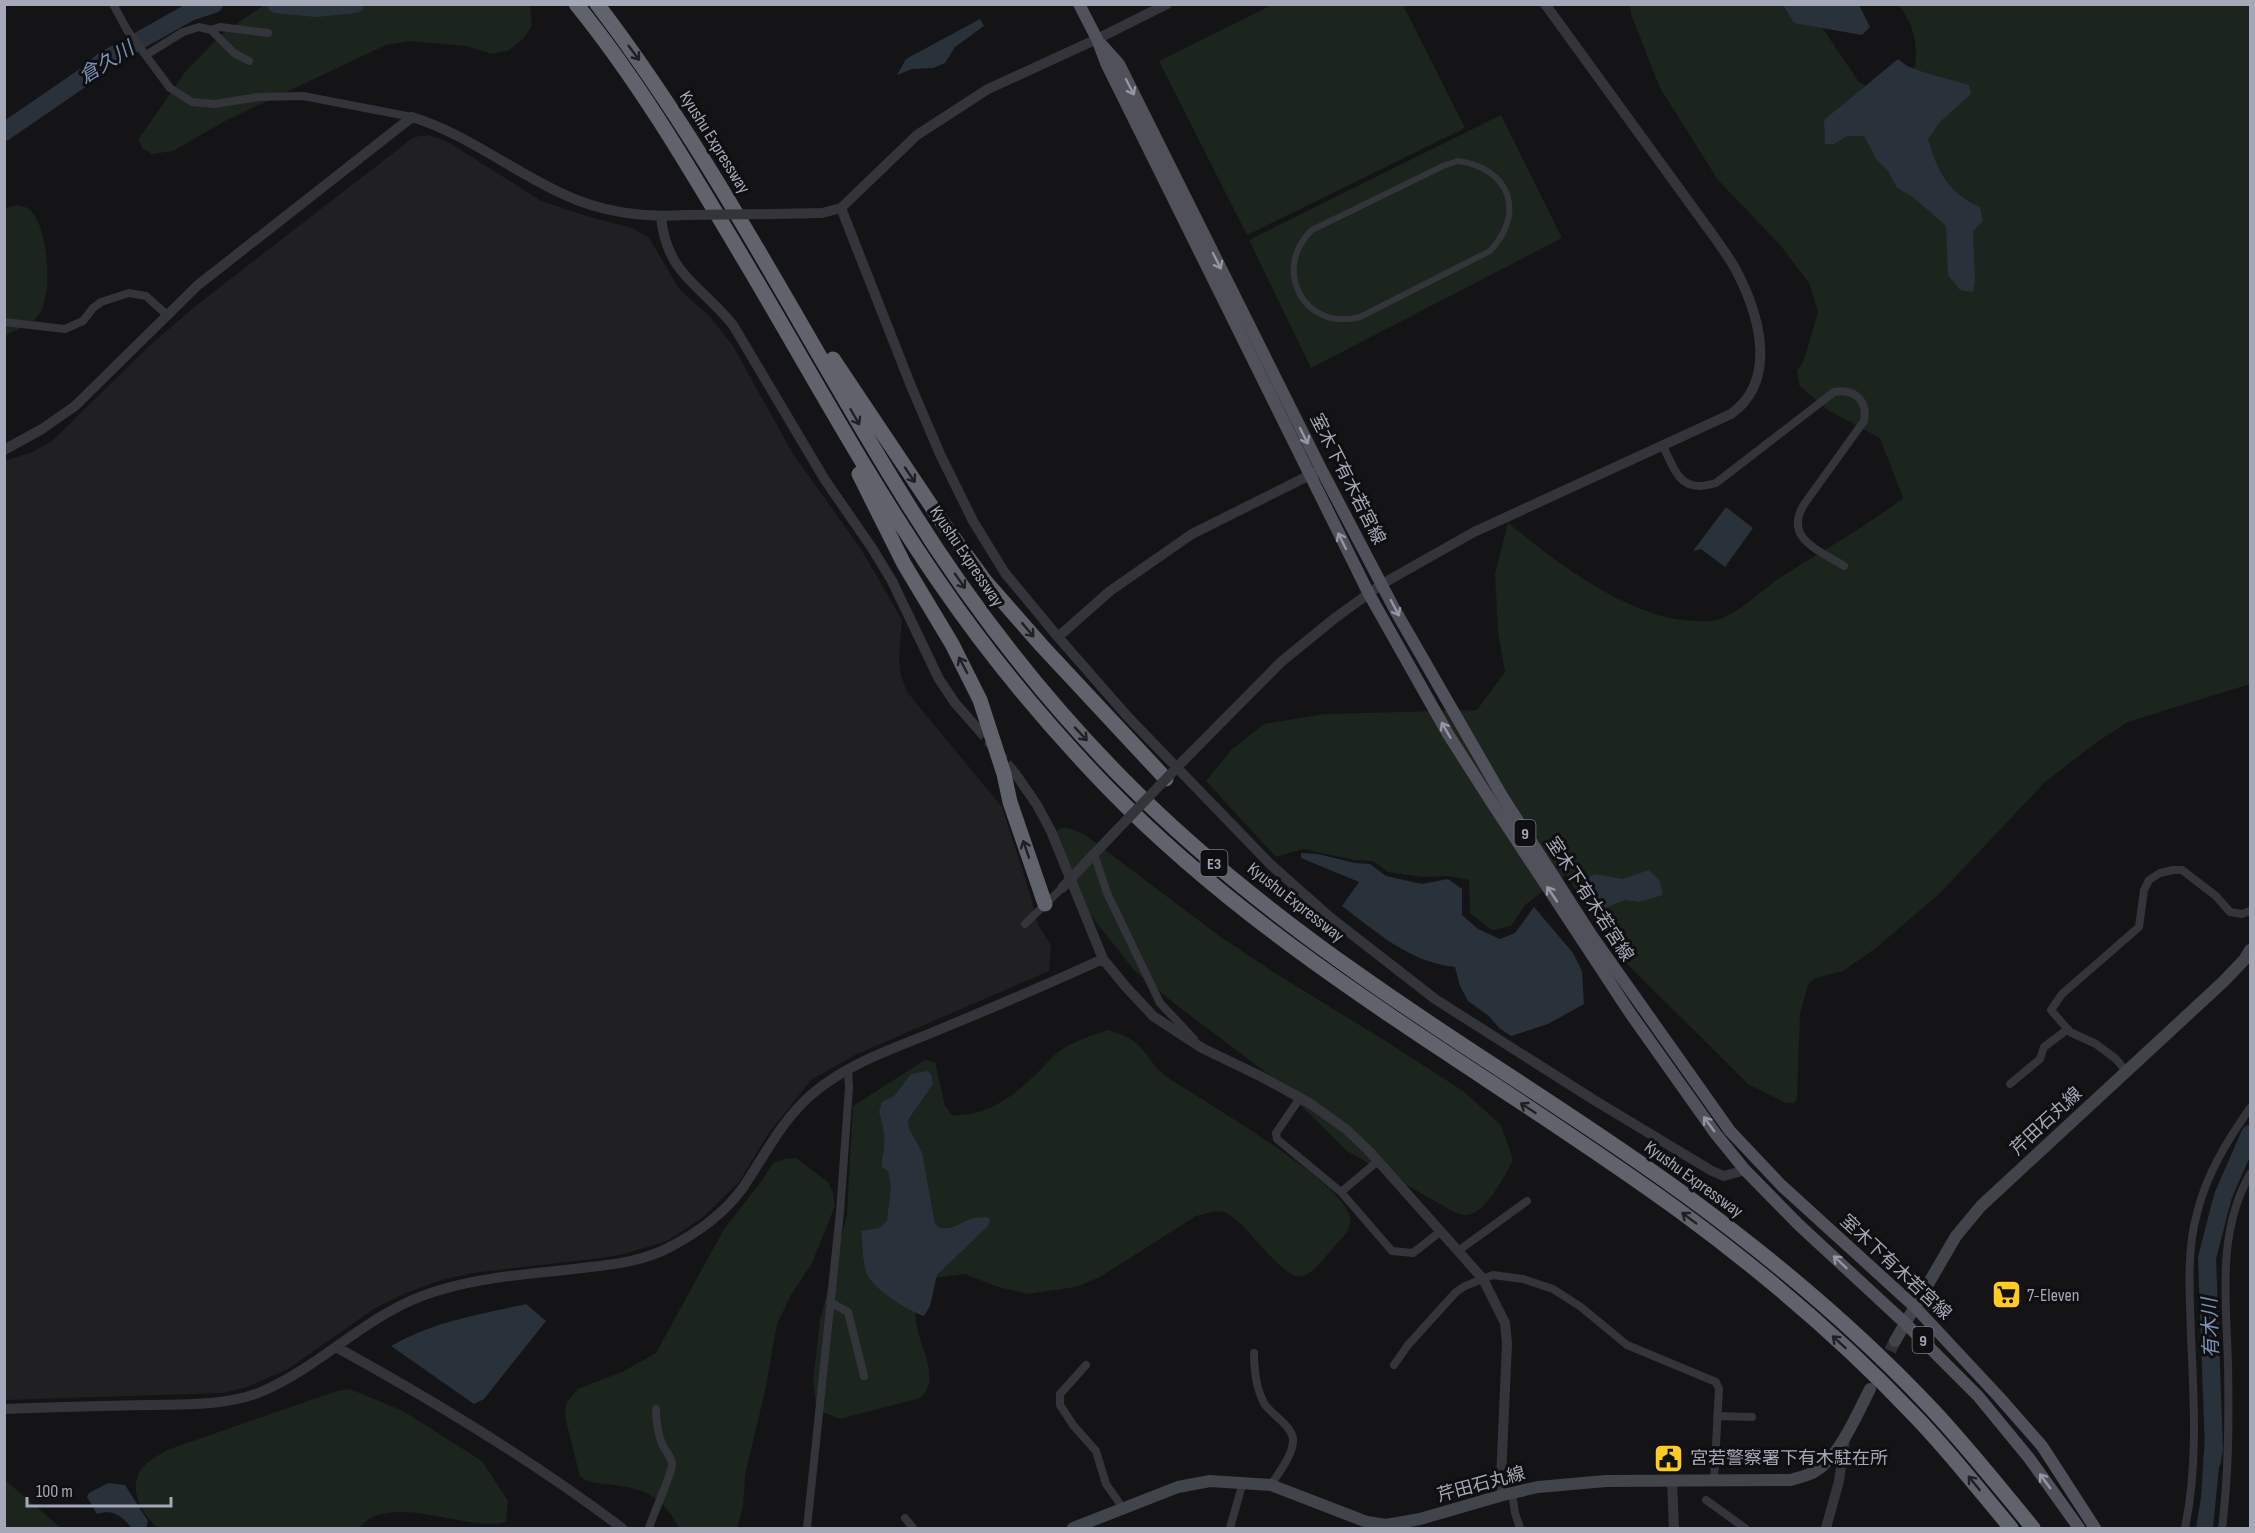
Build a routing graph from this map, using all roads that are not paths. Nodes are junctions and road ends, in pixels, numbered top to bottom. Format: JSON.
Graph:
{"nodes":[{"id":1,"x":113,"y":4,"type":"edge"},
{"id":2,"x":1079,"y":4,"type":"edge"},
{"id":3,"x":1167,"y":4,"type":"edge"},
{"id":4,"x":1545,"y":4,"type":"edge"},
{"id":5,"x":597,"y":5,"type":"edge"},
{"id":6,"x":580,"y":9,"type":"edge"},
{"id":7,"x":211,"y":30,"type":"junction"},
{"id":8,"x":268,"y":33,"type":"dead end"},
{"id":9,"x":1097,"y":39,"type":"junction"},
{"id":10,"x":144,"y":52,"type":"junction"},
{"id":11,"x":249,"y":61,"type":"dead end"},
{"id":12,"x":412,"y":117,"type":"junction"},
{"id":13,"x":841,"y":208,"type":"junction"},
{"id":14,"x":661,"y":217,"type":"junction"},
{"id":15,"x":749,"y":234,"type":"junction"},
{"id":16,"x":753,"y":275,"type":"junction"},
{"id":17,"x":1299,"y":293,"type":"joint"},
{"id":18,"x":167,"y":315,"type":"junction"},
{"id":19,"x":4,"y":322,"type":"edge"},
{"id":20,"x":1663,"y":446,"type":"junction"},
{"id":21,"x":4,"y":450,"type":"edge"},
{"id":22,"x":1316,"y":472,"type":"junction"},
{"id":23,"x":1844,"y":566,"type":"dead end"},
{"id":24,"x":1382,"y":584,"type":"junction"},
{"id":25,"x":1369,"y":594,"type":"junction"},
{"id":26,"x":1058,"y":637,"type":"junction"},
{"id":27,"x":978,"y":729,"type":"tunnel mouth"},
{"id":28,"x":1015,"y":772,"type":"tunnel mouth"},
{"id":29,"x":1161,"y":774,"type":"junction"},
{"id":30,"x":1094,"y":854,"type":"junction"},
{"id":31,"x":1062,"y":888,"type":"joint"},
{"id":32,"x":1045,"y":904,"type":"junction"},
{"id":33,"x":2250,"y":911,"type":"edge"},
{"id":34,"x":1025,"y":924,"type":"dead end"},
{"id":35,"x":2248,"y":957,"type":"edge"},
{"id":36,"x":1103,"y":960,"type":"junction"},
{"id":37,"x":2068,"y":1029,"type":"junction"},
{"id":38,"x":1202,"y":1048,"type":"junction"},
{"id":39,"x":848,"y":1069,"type":"junction"},
{"id":40,"x":2126,"y":1071,"type":"junction"},
{"id":41,"x":2010,"y":1084,"type":"dead end"},
{"id":42,"x":1300,"y":1098,"type":"junction"},
{"id":43,"x":2250,"y":1108,"type":"edge"},
{"id":44,"x":1378,"y":1161,"type":"junction"},
{"id":45,"x":1745,"y":1170,"type":"junction"},
{"id":46,"x":2250,"y":1174,"type":"edge"},
{"id":47,"x":1341,"y":1192,"type":"junction"},
{"id":48,"x":1527,"y":1201,"type":"dead end"},
{"id":49,"x":1441,"y":1231,"type":"junction"},
{"id":50,"x":1458,"y":1251,"type":"junction"},
{"id":51,"x":1483,"y":1279,"type":"junction"},
{"id":52,"x":830,"y":1302,"type":"junction"},
{"id":53,"x":1915,"y":1307,"type":"junction"},
{"id":54,"x":1905,"y":1323,"type":"junction"},
{"id":55,"x":1895,"y":1341,"type":"tunnel mouth"},
{"id":56,"x":336,"y":1347,"type":"junction"},
{"id":57,"x":1254,"y":1353,"type":"dead end"},
{"id":58,"x":1086,"y":1365,"type":"dead end"},
{"id":59,"x":1394,"y":1365,"type":"dead end"},
{"id":60,"x":864,"y":1376,"type":"dead end"},
{"id":61,"x":1870,"y":1389,"type":"dead end"},
{"id":62,"x":4,"y":1409,"type":"edge"},
{"id":63,"x":656,"y":1410,"type":"dead end"},
{"id":64,"x":1717,"y":1416,"type":"junction"},
{"id":65,"x":1752,"y":1417,"type":"dead end"},
{"id":66,"x":1846,"y":1434,"type":"junction"},
{"id":67,"x":1672,"y":1480,"type":"junction"},
{"id":68,"x":1714,"y":1481,"type":"junction"},
{"id":69,"x":1243,"y":1482,"type":"junction"},
{"id":70,"x":1272,"y":1485,"type":"junction"},
{"id":71,"x":1507,"y":1494,"type":"junction"},
{"id":72,"x":1706,"y":1500,"type":"dead end"},
{"id":73,"x":1123,"y":1508,"type":"junction"},
{"id":74,"x":905,"y":1518,"type":"dead end"},
{"id":75,"x":622,"y":1528,"type":"edge"},
{"id":76,"x":649,"y":1528,"type":"edge"},
{"id":77,"x":807,"y":1528,"type":"edge"},
{"id":78,"x":913,"y":1528,"type":"edge"},
{"id":79,"x":1073,"y":1528,"type":"edge"},
{"id":80,"x":1230,"y":1528,"type":"edge"},
{"id":81,"x":1521,"y":1528,"type":"edge"},
{"id":82,"x":1674,"y":1528,"type":"edge"},
{"id":83,"x":1745,"y":1528,"type":"edge"},
{"id":84,"x":1826,"y":1528,"type":"edge"},
{"id":85,"x":2011,"y":1528,"type":"edge"},
{"id":86,"x":2032,"y":1528,"type":"edge"},
{"id":87,"x":2079,"y":1528,"type":"edge"},
{"id":88,"x":2095,"y":1528,"type":"edge"},
{"id":89,"x":2185,"y":1528,"type":"edge"},
{"id":90,"x":2222,"y":1528,"type":"edge"}],
"edges":[{"from":1,"to":10,"type":"street"},
{"from":2,"to":9,"type":"main road","name":"室木下有木若宮線","number":"9"},
{"from":3,"to":9,"type":"street"},
{"from":4,"to":20,"type":"street"},
{"from":5,"to":15,"type":"highway","name":"Kyushu Expressway","number":"E3","one_way":true},
{"from":6,"to":16,"type":"highway","name":"Kyushu Expressway","number":"E3"},
{"from":7,"to":8,"type":"street"},
{"from":7,"to":10,"type":"street"},
{"from":7,"to":11,"type":"street"},
{"from":9,"to":13,"type":"street"},
{"from":9,"to":22,"type":"main road","name":"室木下有木若宮線","number":"9"},
{"from":10,"to":12,"type":"street"},
{"from":12,"to":14,"type":"street"},
{"from":12,"to":18,"type":"street"},
{"from":13,"to":14,"type":"street","bridge":true},
{"from":13,"to":26,"type":"street"},
{"from":14,"to":27,"type":"street"},
{"from":15,"to":29,"type":"highway","one_way":true},
{"from":15,"to":86,"type":"highway","name":"Kyushu Expressway","number":"E3","one_way":true},
{"from":32,"to":16,"type":"highway","one_way":true},
{"from":85,"to":16,"type":"highway","name":"Kyushu Expressway","number":"E3","one_way":true},
{"from":17,"to":17,"type":"street"},
{"from":18,"to":19,"type":"street"},
{"from":18,"to":21,"type":"street"},
{"from":20,"to":23,"type":"street"},
{"from":20,"to":24,"type":"street"},
{"from":22,"to":24,"type":"main road","name":"室木下有木若宮線","number":"9"},
{"from":25,"to":22,"type":"main road","name":"室木下有木若宮線","number":"9","one_way":true},
{"from":22,"to":26,"type":"street"},
{"from":24,"to":25,"type":"street"},
{"from":24,"to":53,"type":"main road","name":"室木下有木若宮線","number":"9","one_way":true},
{"from":25,"to":29,"type":"street","bridge":true},
{"from":45,"to":25,"type":"main road","name":"室木下有木若宮線","number":"9","one_way":true},
{"from":26,"to":45,"type":"street"},
{"from":28,"to":36,"type":"street"},
{"from":29,"to":30,"type":"street","bridge":true},
{"from":30,"to":31,"type":"street","bridge":true},
{"from":30,"to":38,"type":"street"},
{"from":31,"to":32,"type":"street"},
{"from":32,"to":34,"type":"street"},
{"from":33,"to":37,"type":"street"},
{"from":35,"to":40,"type":"main road","name":"芹田石丸線"},
{"from":36,"to":38,"type":"street"},
{"from":36,"to":39,"type":"street"},
{"from":37,"to":40,"type":"street"},
{"from":37,"to":41,"type":"street"},
{"from":38,"to":42,"type":"street"},
{"from":39,"to":52,"type":"street"},
{"from":39,"to":56,"type":"street"},
{"from":40,"to":53,"type":"main road","name":"芹田石丸線"},
{"from":42,"to":44,"type":"street"},
{"from":42,"to":47,"type":"street"},
{"from":43,"to":89,"type":"street"},
{"from":44,"to":47,"type":"street"},
{"from":44,"to":49,"type":"street"},
{"from":54,"to":45,"type":"main road","name":"室木下有木若宮線","number":"9","one_way":true},
{"from":46,"to":90,"type":"street"},
{"from":47,"to":49,"type":"street"},
{"from":48,"to":50,"type":"street"},
{"from":49,"to":50,"type":"street"},
{"from":50,"to":51,"type":"street"},
{"from":51,"to":59,"type":"street"},
{"from":51,"to":64,"type":"street"},
{"from":51,"to":71,"type":"street"},
{"from":52,"to":60,"type":"street"},
{"from":52,"to":77,"type":"street"},
{"from":53,"to":54,"type":"main road","name":"芹田石丸線"},
{"from":53,"to":88,"type":"main road","name":"室木下有木若宮線","number":"9"},
{"from":54,"to":55,"type":"main road","name":"芹田石丸線"},
{"from":87,"to":54,"type":"main road","name":"室木下有木若宮線","number":"9","one_way":true},
{"from":56,"to":62,"type":"street"},
{"from":56,"to":75,"type":"street"},
{"from":57,"to":70,"type":"street"},
{"from":58,"to":73,"type":"street"},
{"from":61,"to":66,"type":"main road","name":"芹田石丸線"},
{"from":63,"to":76,"type":"street"},
{"from":64,"to":65,"type":"street"},
{"from":64,"to":68,"type":"street"},
{"from":66,"to":68,"type":"main road","name":"芹田石丸線"},
{"from":66,"to":84,"type":"street"},
{"from":67,"to":68,"type":"main road","name":"芹田石丸線"},
{"from":67,"to":71,"type":"main road","name":"芹田石丸線"},
{"from":67,"to":82,"type":"street"},
{"from":69,"to":70,"type":"main road","name":"芹田石丸線"},
{"from":69,"to":73,"type":"main road","name":"芹田石丸線"},
{"from":69,"to":80,"type":"street"},
{"from":70,"to":71,"type":"main road","name":"芹田石丸線"},
{"from":71,"to":81,"type":"street"},
{"from":72,"to":83,"type":"street"},
{"from":73,"to":79,"type":"main road","name":"芹田石丸線"},
{"from":74,"to":78,"type":"street"}]}
